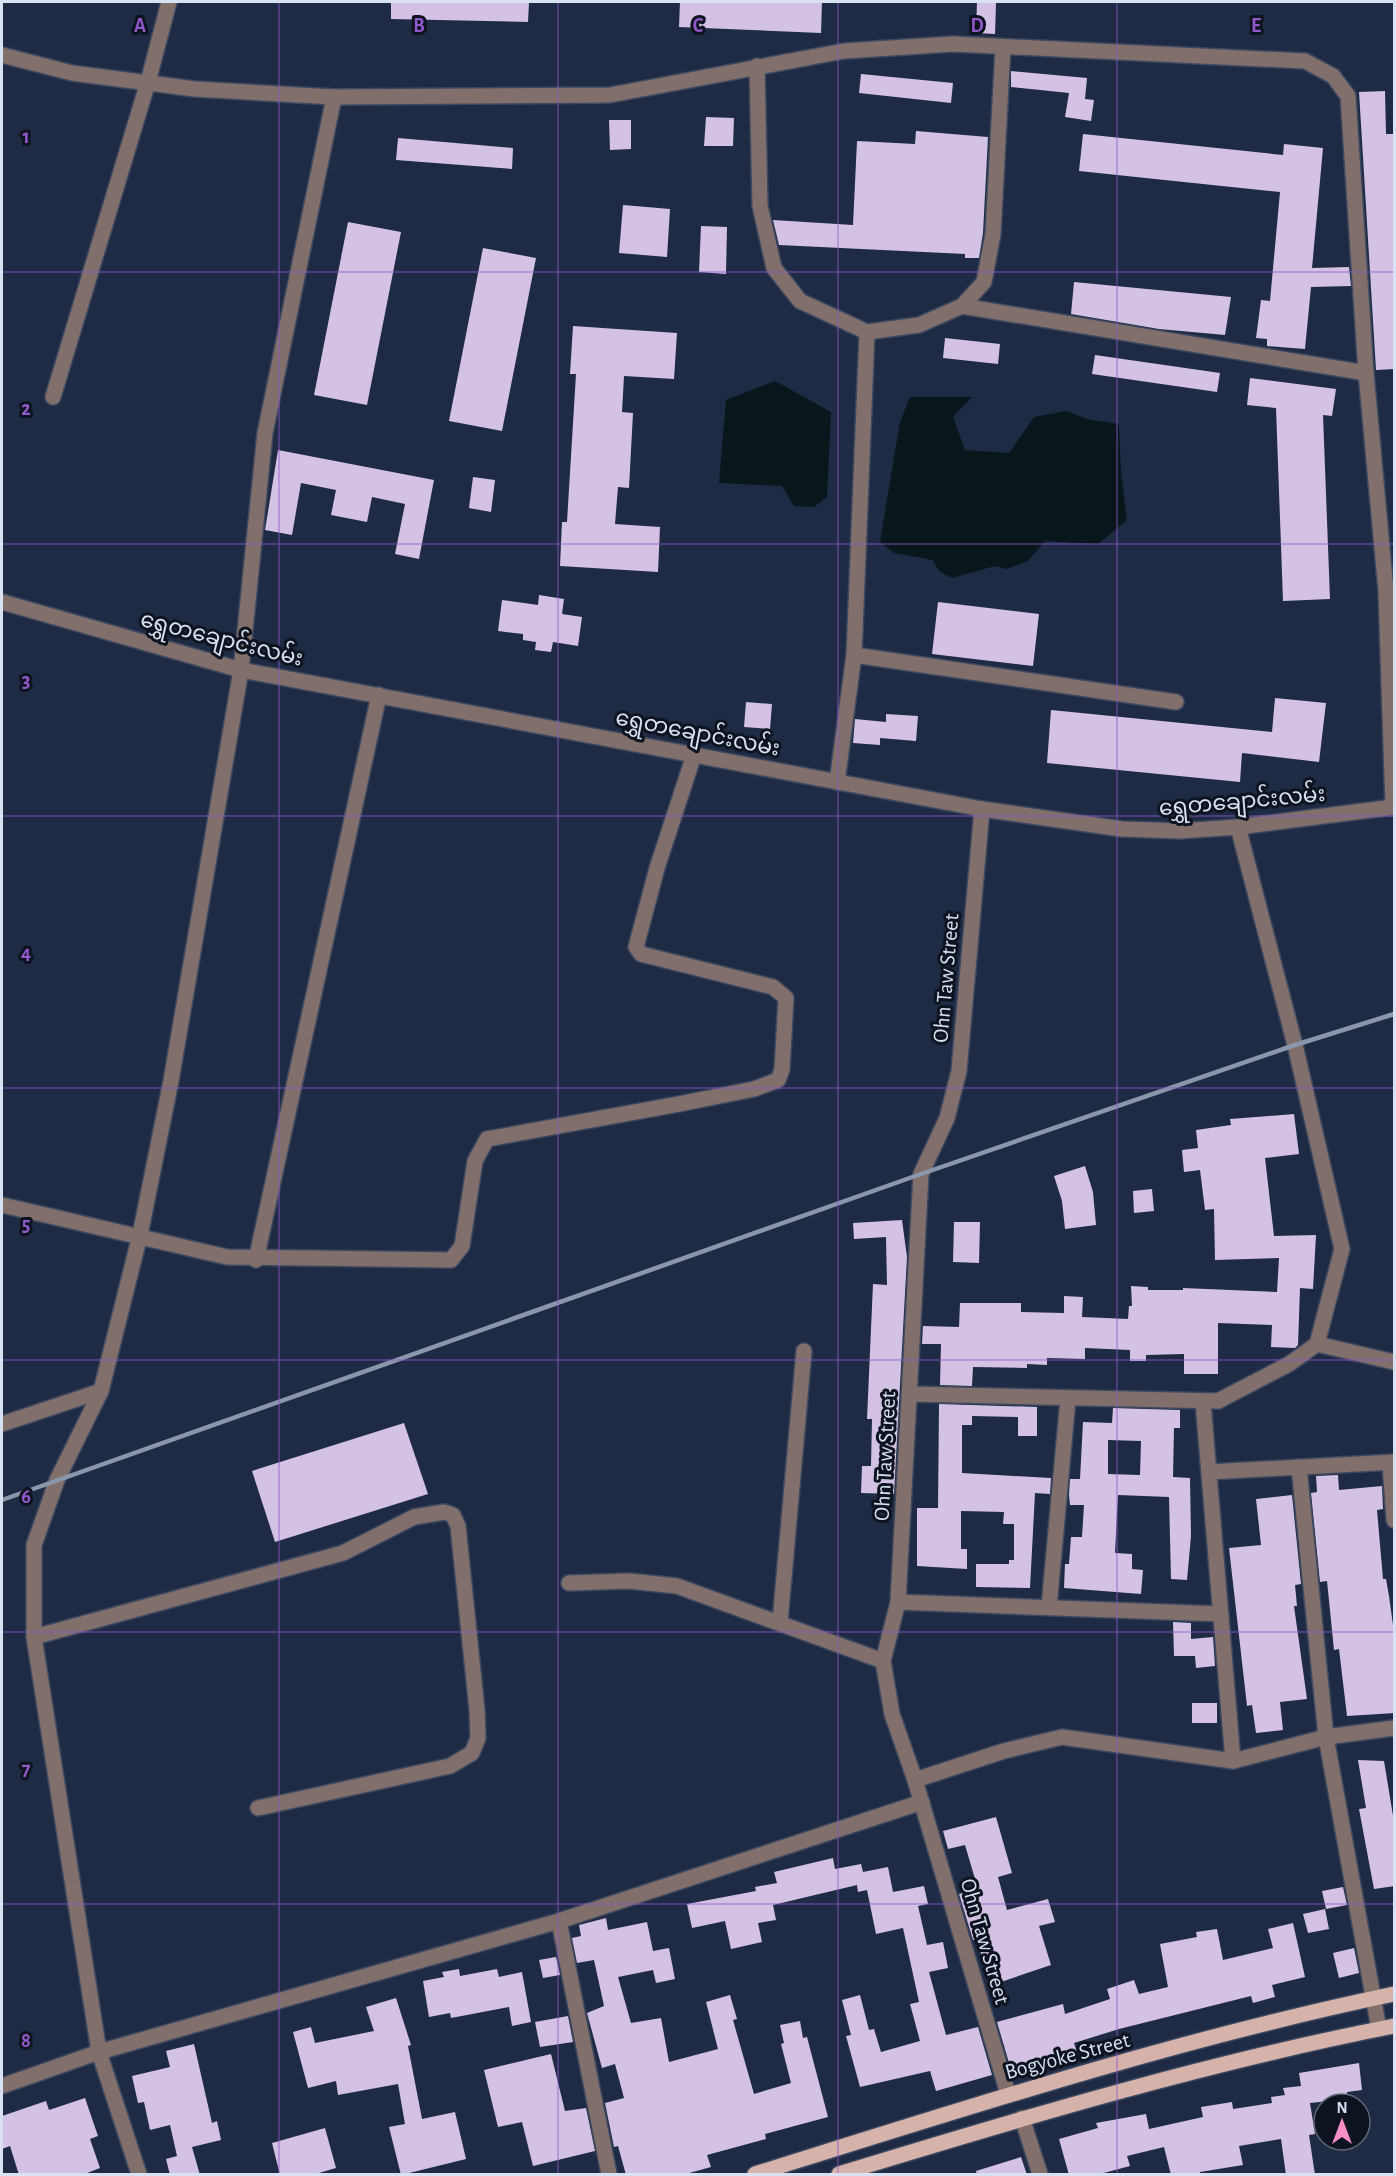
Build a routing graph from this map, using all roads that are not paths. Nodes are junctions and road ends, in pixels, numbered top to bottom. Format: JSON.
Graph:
{"nodes":[{"id":1,"x":169,"y":2,"type":"edge"},
{"id":2,"x":1004,"y":47,"type":"junction"},
{"id":3,"x":2,"y":55,"type":"edge"},
{"id":4,"x":757,"y":66,"type":"junction"},
{"id":5,"x":148,"y":82,"type":"junction"},
{"id":6,"x":334,"y":97,"type":"junction"},
{"id":7,"x":962,"y":306,"type":"junction"},
{"id":8,"x":867,"y":332,"type":"junction"},
{"id":9,"x":1366,"y":373,"type":"junction"},
{"id":10,"x":53,"y":397,"type":"dead end"},
{"id":11,"x":2,"y":602,"type":"edge"},
{"id":12,"x":854,"y":655,"type":"junction"},
{"id":13,"x":241,"y":670,"type":"junction"},
{"id":14,"x":379,"y":695,"type":"junction"},
{"id":15,"x":1176,"y":702,"type":"dead end"},
{"id":16,"x":694,"y":754,"type":"junction"},
{"id":17,"x":837,"y":782,"type":"junction"},
{"id":18,"x":1394,"y":807,"type":"edge"},
{"id":19,"x":982,"y":810,"type":"junction"},
{"id":20,"x":1238,"y":827,"type":"junction"},
{"id":21,"x":2,"y":1204,"type":"edge"},
{"id":22,"x":140,"y":1235,"type":"junction"},
{"id":23,"x":256,"y":1260,"type":"junction"},
{"id":24,"x":1317,"y":1344,"type":"junction"},
{"id":25,"x":804,"y":1351,"type":"dead end"},
{"id":26,"x":1395,"y":1362,"type":"edge"},
{"id":27,"x":101,"y":1391,"type":"junction"},
{"id":28,"x":910,"y":1394,"type":"junction"},
{"id":29,"x":1068,"y":1399,"type":"junction"},
{"id":30,"x":1203,"y":1402,"type":"junction"},
{"id":31,"x":2,"y":1424,"type":"edge"},
{"id":32,"x":1392,"y":1462,"type":"edge"},
{"id":33,"x":1299,"y":1467,"type":"junction"},
{"id":34,"x":1209,"y":1472,"type":"junction"},
{"id":35,"x":1395,"y":1520,"type":"edge"},
{"id":36,"x":569,"y":1583,"type":"dead end"},
{"id":37,"x":898,"y":1602,"type":"junction"},
{"id":38,"x":1049,"y":1607,"type":"junction"},
{"id":39,"x":1221,"y":1614,"type":"junction"},
{"id":40,"x":780,"y":1622,"type":"junction"},
{"id":41,"x":34,"y":1637,"type":"junction"},
{"id":42,"x":883,"y":1661,"type":"junction"},
{"id":43,"x":1395,"y":1728,"type":"edge"},
{"id":44,"x":1326,"y":1737,"type":"junction"},
{"id":45,"x":1233,"y":1761,"type":"junction"},
{"id":46,"x":915,"y":1780,"type":"junction"},
{"id":47,"x":922,"y":1802,"type":"junction"},
{"id":48,"x":258,"y":1808,"type":"dead end"},
{"id":49,"x":559,"y":1921,"type":"junction"},
{"id":50,"x":1395,"y":1994,"type":"edge"},
{"id":51,"x":1372,"y":1999,"type":"junction"},
{"id":52,"x":1387,"y":2028,"type":"edge"},
{"id":53,"x":99,"y":2052,"type":"junction"},
{"id":54,"x":2,"y":2086,"type":"edge"},
{"id":55,"x":1008,"y":2094,"type":"junction"},
{"id":56,"x":1022,"y":2118,"type":"junction"},
{"id":57,"x":139,"y":2175,"type":"edge"},
{"id":58,"x":609,"y":2175,"type":"edge"},
{"id":59,"x":755,"y":2175,"type":"edge"},
{"id":60,"x":839,"y":2175,"type":"edge"},
{"id":61,"x":1040,"y":2175,"type":"edge"}],
"edges":[{"from":1,"to":5,"type":"street"},
{"from":2,"to":4,"type":"street"},
{"from":2,"to":7,"type":"street"},
{"from":2,"to":9,"type":"street"},
{"from":3,"to":5,"type":"street"},
{"from":4,"to":6,"type":"street"},
{"from":4,"to":8,"type":"street"},
{"from":5,"to":6,"type":"street"},
{"from":5,"to":10,"type":"street"},
{"from":6,"to":13,"type":"street"},
{"from":7,"to":8,"type":"street"},
{"from":7,"to":9,"type":"street"},
{"from":8,"to":12,"type":"street"},
{"from":9,"to":18,"type":"street"},
{"from":11,"to":13,"type":"street","name":"ရွှေတချောင်းလမ်း"},
{"from":12,"to":15,"type":"street"},
{"from":12,"to":17,"type":"street"},
{"from":13,"to":14,"type":"street","name":"ရွှေတချောင်းလမ်း"},
{"from":13,"to":22,"type":"street"},
{"from":14,"to":16,"type":"street","name":"ရွှေတချောင်းလမ်း"},
{"from":14,"to":23,"type":"street"},
{"from":16,"to":17,"type":"street","name":"ရွှေတချောင်းလမ်း"},
{"from":16,"to":23,"type":"street"},
{"from":17,"to":19,"type":"street","name":"ရွှေတချောင်းလမ်း"},
{"from":18,"to":20,"type":"street","name":"ရွှေတချောင်းလမ်း"},
{"from":19,"to":20,"type":"street","name":"ရွှေတချောင်းလမ်း"},
{"from":19,"to":28,"type":"street","name":"Ohn Taw Street"},
{"from":20,"to":24,"type":"street"},
{"from":21,"to":22,"type":"street"},
{"from":22,"to":23,"type":"street"},
{"from":22,"to":27,"type":"street"},
{"from":24,"to":26,"type":"street"},
{"from":24,"to":30,"type":"street"},
{"from":25,"to":40,"type":"street"},
{"from":27,"to":31,"type":"street"},
{"from":27,"to":41,"type":"street"},
{"from":28,"to":29,"type":"street"},
{"from":28,"to":37,"type":"street","name":"Ohn Taw Street"},
{"from":29,"to":30,"type":"street"},
{"from":29,"to":38,"type":"street"},
{"from":30,"to":34,"type":"street"},
{"from":32,"to":33,"type":"street"},
{"from":32,"to":35,"type":"street"},
{"from":33,"to":34,"type":"street"},
{"from":33,"to":44,"type":"street"},
{"from":34,"to":39,"type":"street"},
{"from":36,"to":40,"type":"street"},
{"from":37,"to":38,"type":"street"},
{"from":37,"to":42,"type":"street","name":"Ohn Taw Street"},
{"from":38,"to":39,"type":"street"},
{"from":39,"to":45,"type":"street"},
{"from":40,"to":42,"type":"street"},
{"from":41,"to":48,"type":"street"},
{"from":41,"to":53,"type":"street"},
{"from":42,"to":46,"type":"street","name":"Ohn Taw Street"},
{"from":43,"to":44,"type":"street"},
{"from":44,"to":45,"type":"street"},
{"from":44,"to":51,"type":"street"},
{"from":45,"to":46,"type":"street"},
{"from":46,"to":47,"type":"street","name":"Ohn Taw Street"},
{"from":47,"to":49,"type":"street"},
{"from":47,"to":55,"type":"street","name":"Ohn Taw Street"},
{"from":49,"to":53,"type":"street"},
{"from":49,"to":58,"type":"street"},
{"from":50,"to":51,"type":"main road","name":"Bogyoke Street"},
{"from":51,"to":52,"type":"street"},
{"from":51,"to":55,"type":"main road","name":"Bogyoke Street"},
{"from":52,"to":56,"type":"main road"},
{"from":53,"to":54,"type":"street"},
{"from":53,"to":57,"type":"street"},
{"from":55,"to":59,"type":"main road","name":"Bogyoke Street"},
{"from":56,"to":60,"type":"main road"},
{"from":56,"to":61,"type":"street"}]}
